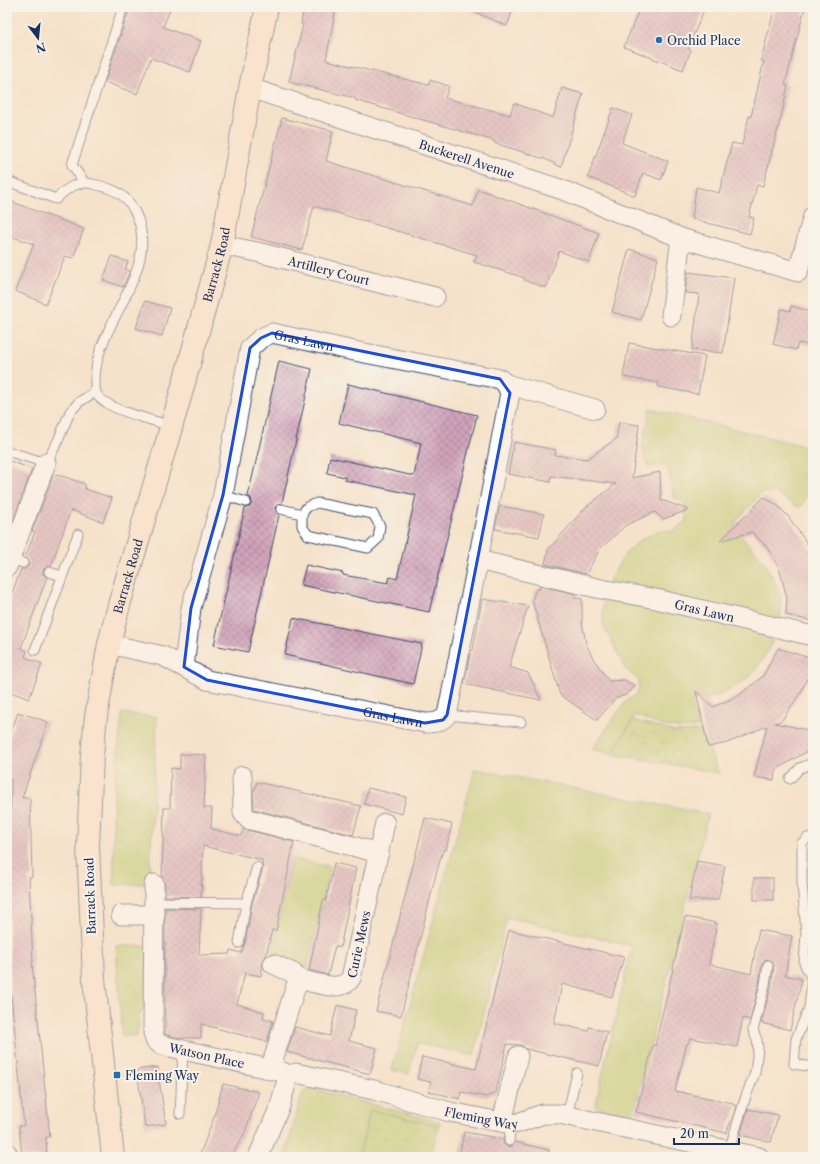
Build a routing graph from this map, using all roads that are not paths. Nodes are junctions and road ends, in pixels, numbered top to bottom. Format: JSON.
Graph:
{"nodes":[{"id":1,"x":123,"y":7,"type":"edge"},
{"id":2,"x":266,"y":7,"type":"edge"},
{"id":3,"x":250,"y":88,"type":"junction"},
{"id":4,"x":7,"y":182,"type":"edge"},
{"id":5,"x":84,"y":182,"type":"junction"},
{"id":6,"x":813,"y":216,"type":"edge"},
{"id":7,"x":681,"y":238,"type":"junction"},
{"id":8,"x":222,"y":245,"type":"junction"},
{"id":9,"x":806,"y":275,"type":"edge"},
{"id":10,"x":435,"y":297,"type":"dead end"},
{"id":11,"x":671,"y":316,"type":"dead end"},
{"id":12,"x":506,"y":384,"type":"junction"},
{"id":13,"x":95,"y":392,"type":"junction"},
{"id":14,"x":595,"y":409,"type":"dead end"},
{"id":15,"x":172,"y":427,"type":"junction"},
{"id":16,"x":7,"y":451,"type":"edge"},
{"id":17,"x":46,"y":463,"type":"junction"},
{"id":18,"x":223,"y":495,"type":"junction"},
{"id":19,"x":246,"y":502,"type":"dead end"},
{"id":20,"x":281,"y":509,"type":"dead end"},
{"id":21,"x":302,"y":514,"type":"junction"},
{"id":22,"x":78,"y":534,"type":"dead end"},
{"id":23,"x":478,"y":560,"type":"junction"},
{"id":24,"x":14,"y":563,"type":"edge"},
{"id":25,"x":48,"y":572,"type":"dead end"},
{"id":26,"x":62,"y":576,"type":"junction"},
{"id":27,"x":813,"y":636,"type":"edge"},
{"id":28,"x":109,"y":644,"type":"junction"},
{"id":29,"x":35,"y":650,"type":"dead end"},
{"id":30,"x":184,"y":667,"type":"junction"},
{"id":31,"x":447,"y":715,"type":"junction"},
{"id":32,"x":521,"y":722,"type":"dead end"},
{"id":33,"x":813,"y":763,"type":"edge"},
{"id":34,"x":242,"y":776,"type":"dead end"},
{"id":35,"x":790,"y":779,"type":"dead end"},
{"id":36,"x":385,"y":823,"type":"dead end"},
{"id":37,"x":813,"y":837,"type":"edge"},
{"id":38,"x":379,"y":854,"type":"junction"},
{"id":39,"x":257,"y":867,"type":"dead end"},
{"id":40,"x":154,"y":900,"type":"junction"},
{"id":41,"x":246,"y":903,"type":"junction"},
{"id":42,"x":121,"y":915,"type":"dead end"},
{"id":43,"x":239,"y":943,"type":"dead end"},
{"id":44,"x":273,"y":964,"type":"dead end"},
{"id":45,"x":768,"y":964,"type":"dead end"},
{"id":46,"x":298,"y":979,"type":"junction"},
{"id":47,"x":184,"y":1050,"type":"junction"},
{"id":48,"x":518,"y":1056,"type":"dead end"},
{"id":49,"x":813,"y":1067,"type":"edge"},
{"id":50,"x":270,"y":1070,"type":"junction"},
{"id":51,"x":577,"y":1073,"type":"dead end"},
{"id":52,"x":288,"y":1076,"type":"junction"},
{"id":53,"x":180,"y":1114,"type":"dead end"},
{"id":54,"x":567,"y":1116,"type":"junction"},
{"id":55,"x":507,"y":1129,"type":"junction"},
{"id":56,"x":729,"y":1150,"type":"junction"},
{"id":57,"x":7,"y":1153,"type":"edge"},
{"id":58,"x":8,"y":1157,"type":"edge"},
{"id":59,"x":113,"y":1157,"type":"edge"},
{"id":60,"x":258,"y":1157,"type":"edge"},
{"id":61,"x":759,"y":1157,"type":"edge"}],
"edges":[{"from":1,"to":5,"type":"lane"},
{"from":2,"to":3,"type":"street","name":"Barrack Road"},
{"from":3,"to":7,"type":"street","name":"Buckerell Avenue"},
{"from":3,"to":8,"type":"street","name":"Barrack Road"},
{"from":4,"to":5,"type":"lane"},
{"from":5,"to":13,"type":"lane"},
{"from":6,"to":9,"type":"street","name":"Buckerell Avenue"},
{"from":7,"to":9,"type":"street","name":"Buckerell Avenue"},
{"from":7,"to":11,"type":"street"},
{"from":8,"to":10,"type":"street","name":"Artillery Court"},
{"from":8,"to":15,"type":"street","name":"Barrack Road"},
{"from":12,"to":14,"type":"street","name":"Gras Lawn"},
{"from":12,"to":18,"type":"street","name":"Gras Lawn"},
{"from":12,"to":23,"type":"street"},
{"from":13,"to":15,"type":"lane"},
{"from":13,"to":17,"type":"lane"},
{"from":15,"to":28,"type":"street","name":"Barrack Road"},
{"from":16,"to":17,"type":"lane"},
{"from":17,"to":24,"type":"street"},
{"from":18,"to":19,"type":"lane"},
{"from":18,"to":30,"type":"street","name":"Gras Lawn"},
{"from":20,"to":21,"type":"lane"},
{"from":21,"to":21,"type":"lane"},
{"from":22,"to":26,"type":"lane"},
{"from":23,"to":27,"type":"street","name":"Gras Lawn"},
{"from":23,"to":31,"type":"street"},
{"from":25,"to":26,"type":"lane"},
{"from":26,"to":29,"type":"lane"},
{"from":28,"to":30,"type":"street","name":"Gras Lawn"},
{"from":28,"to":59,"type":"street","name":"Barrack Road"},
{"from":30,"to":31,"type":"street","name":"Gras Lawn"},
{"from":31,"to":32,"type":"lane"},
{"from":33,"to":35,"type":"lane"},
{"from":34,"to":38,"type":"street"},
{"from":36,"to":38,"type":"street","name":"Curie Mews"},
{"from":37,"to":49,"type":"lane"},
{"from":38,"to":46,"type":"street","name":"Curie Mews"},
{"from":39,"to":41,"type":"lane"},
{"from":40,"to":41,"type":"lane"},
{"from":40,"to":42,"type":"street"},
{"from":40,"to":47,"type":"street","name":"Watson Place"},
{"from":41,"to":43,"type":"lane"},
{"from":44,"to":46,"type":"street","name":"Curie Mews"},
{"from":45,"to":56,"type":"lane"},
{"from":46,"to":50,"type":"street"},
{"from":47,"to":50,"type":"street","name":"Watson Place"},
{"from":47,"to":53,"type":"lane"},
{"from":48,"to":55,"type":"street"},
{"from":50,"to":52,"type":"street","name":"Watson Place"},
{"from":51,"to":54,"type":"lane"},
{"from":52,"to":55,"type":"street","name":"Fleming Way"},
{"from":52,"to":60,"type":"street"},
{"from":54,"to":55,"type":"street","name":"Fleming Way"},
{"from":54,"to":56,"type":"street","name":"Fleming Way"},
{"from":56,"to":61,"type":"street","name":"Fleming Way"},
{"from":57,"to":58,"type":"street"}]}
